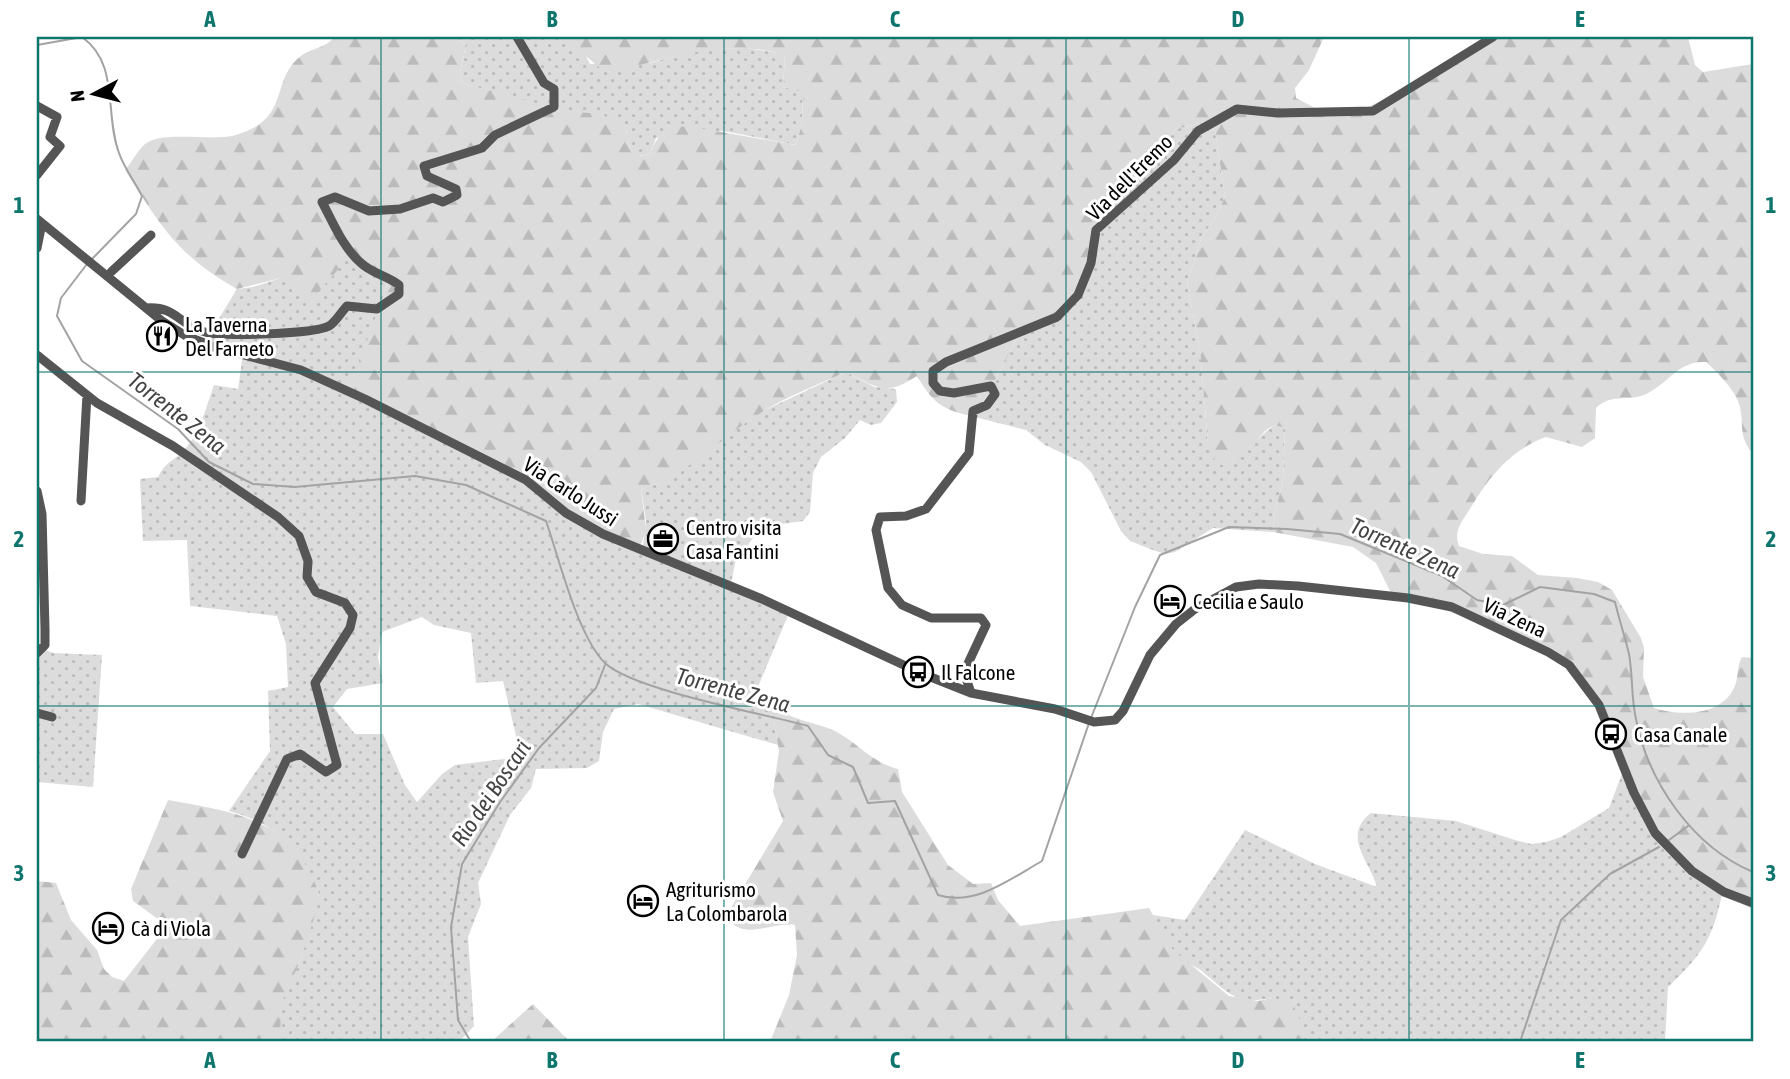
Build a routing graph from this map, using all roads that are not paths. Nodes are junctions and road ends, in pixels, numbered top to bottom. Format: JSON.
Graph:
{"nodes":[{"id":1,"x":517,"y":37,"type":"edge"},
{"id":2,"x":1493,"y":37,"type":"edge"},
{"id":3,"x":37,"y":106,"type":"edge"},
{"id":4,"x":38,"y":170,"type":"edge"},
{"id":5,"x":39,"y":221,"type":"edge"},
{"id":6,"x":151,"y":235,"type":"dead end"},
{"id":7,"x":37,"y":248,"type":"edge"},
{"id":8,"x":106,"y":271,"type":"junction"},
{"id":9,"x":147,"y":308,"type":"junction"},
{"id":10,"x":37,"y":355,"type":"edge"},
{"id":11,"x":87,"y":395,"type":"junction"},
{"id":12,"x":37,"y":491,"type":"edge"},
{"id":13,"x":81,"y":501,"type":"dead end"},
{"id":14,"x":37,"y":653,"type":"edge"},
{"id":15,"x":971,"y":693,"type":"junction"},
{"id":16,"x":37,"y":713,"type":"edge"},
{"id":17,"x":1073,"y":715,"type":"joint"},
{"id":18,"x":52,"y":717,"type":"dead end"},
{"id":19,"x":242,"y":854,"type":"dead end"},
{"id":20,"x":1753,"y":903,"type":"edge"}],
"edges":[{"from":1,"to":9,"type":"street"},
{"from":2,"to":15,"type":"street","name":"Via dell'Eremo"},
{"from":3,"to":4,"type":"street"},
{"from":5,"to":7,"type":"street","name":"Via Carlo Jussi"},
{"from":5,"to":8,"type":"street","name":"Via Carlo Jussi"},
{"from":6,"to":8,"type":"street"},
{"from":8,"to":9,"type":"street","name":"Via Carlo Jussi"},
{"from":9,"to":15,"type":"street","name":"Via Carlo Jussi"},
{"from":10,"to":11,"type":"street"},
{"from":11,"to":13,"type":"street"},
{"from":11,"to":19,"type":"street"},
{"from":12,"to":14,"type":"street"},
{"from":15,"to":17,"type":"street","name":"Via Carlo Jussi"},
{"from":16,"to":18,"type":"street"},
{"from":17,"to":20,"type":"street","name":"Via Zena"}]}
